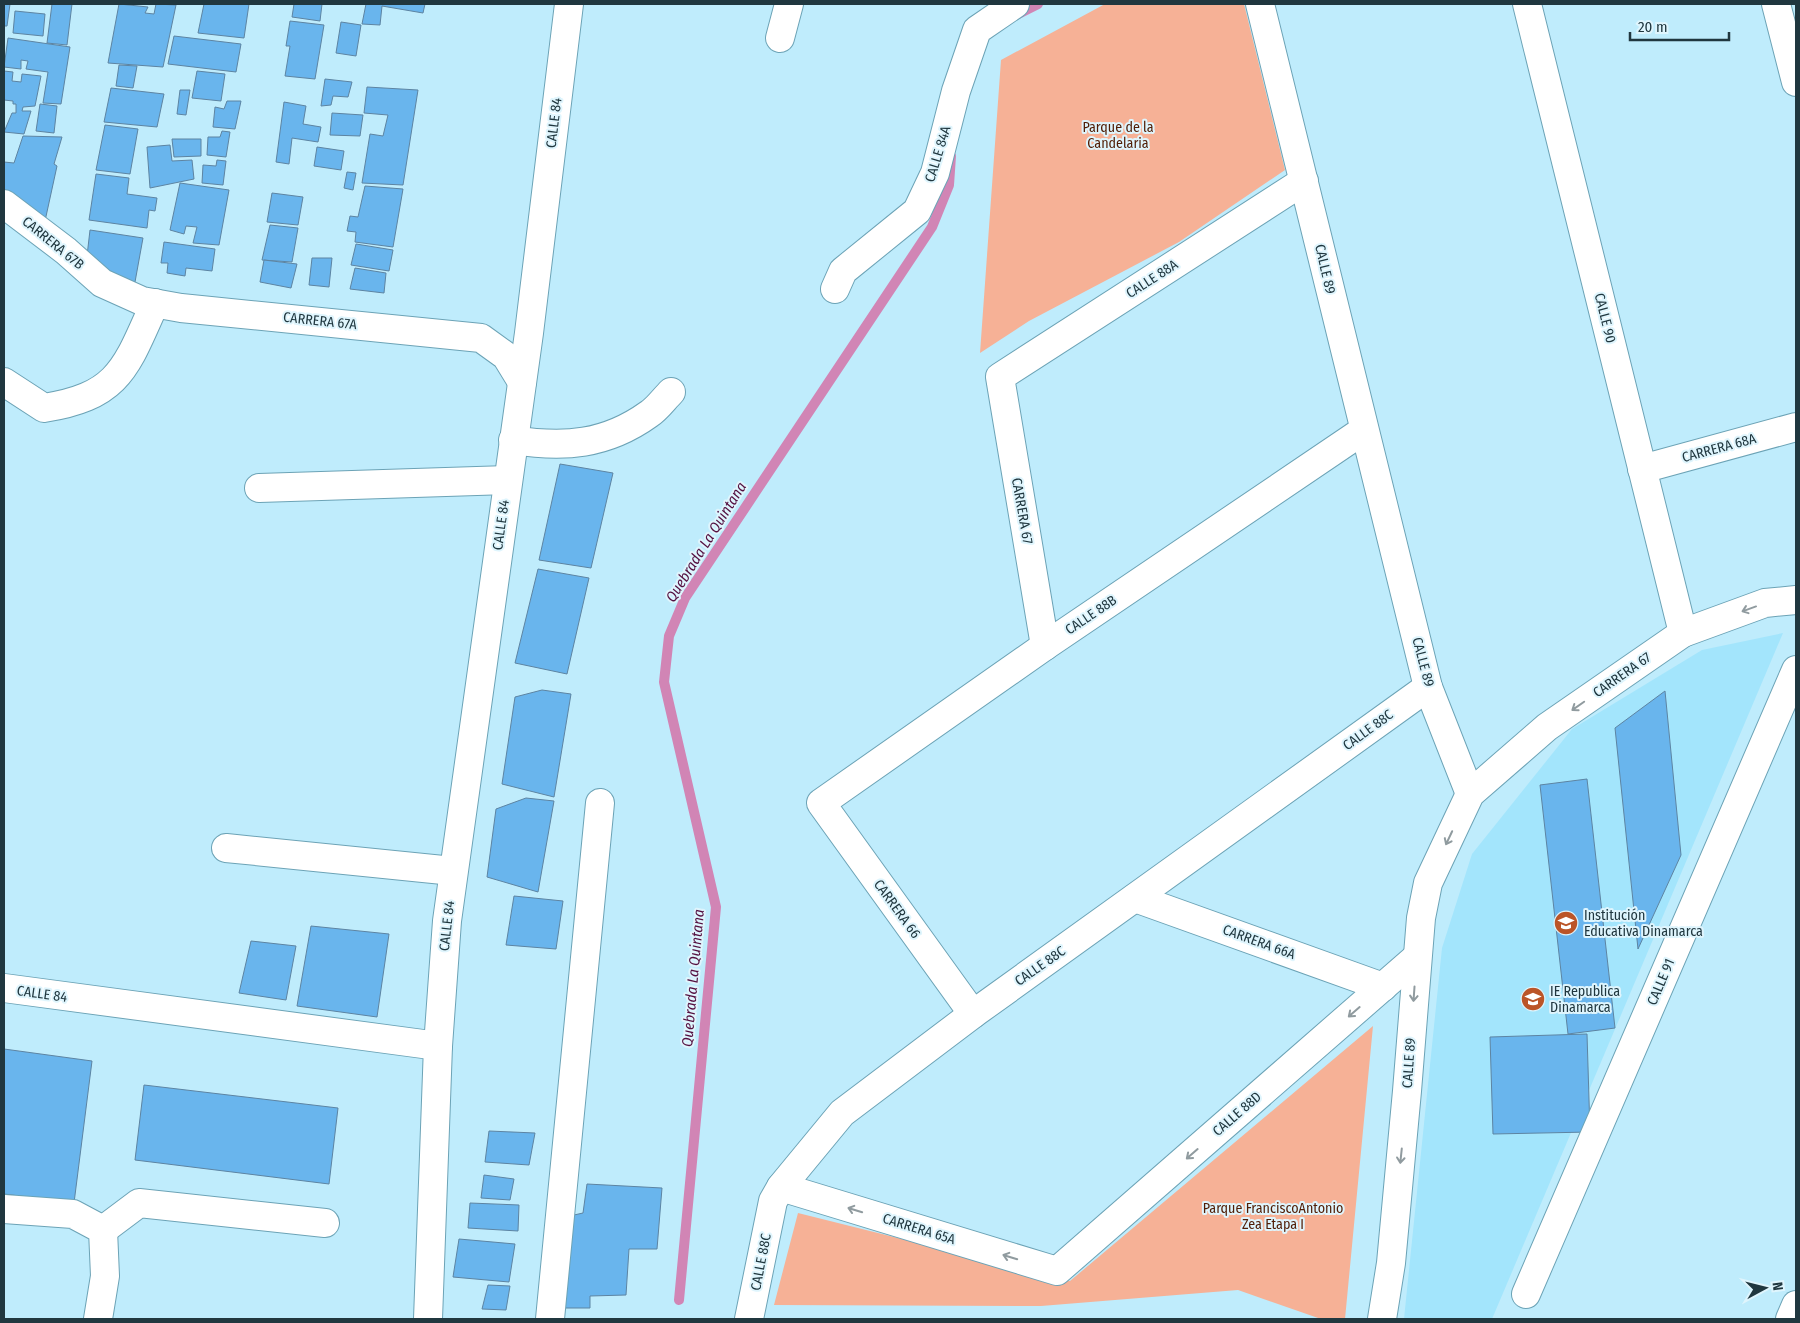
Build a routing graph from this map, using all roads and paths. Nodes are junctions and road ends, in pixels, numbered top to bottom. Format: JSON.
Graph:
{"nodes":[{"id":1,"x":568,"y":4,"type":"edge"},
{"id":2,"x":788,"y":4,"type":"edge"},
{"id":3,"x":1015,"y":4,"type":"edge"},
{"id":4,"x":1260,"y":4,"type":"edge"},
{"id":5,"x":1527,"y":4,"type":"edge"},
{"id":6,"x":1776,"y":4,"type":"edge"},
{"id":7,"x":780,"y":38,"type":"dead end"},
{"id":8,"x":1796,"y":82,"type":"edge"},
{"id":9,"x":1304,"y":181,"type":"junction"},
{"id":10,"x":4,"y":204,"type":"edge"},
{"id":11,"x":102,"y":283,"type":"joint"},
{"id":12,"x":835,"y":289,"type":"dead end"},
{"id":13,"x":155,"y":303,"type":"junction"},
{"id":14,"x":1000,"y":377,"type":"joint"},
{"id":15,"x":4,"y":382,"type":"edge"},
{"id":16,"x":522,"y":382,"type":"junction"},
{"id":17,"x":671,"y":392,"type":"dead end"},
{"id":18,"x":1796,"y":427,"type":"edge"},
{"id":19,"x":1364,"y":430,"type":"junction"},
{"id":20,"x":513,"y":440,"type":"junction"},
{"id":21,"x":1642,"y":469,"type":"junction"},
{"id":22,"x":508,"y":480,"type":"junction"},
{"id":23,"x":259,"y":488,"type":"dead end"},
{"id":24,"x":1796,"y":600,"type":"edge"},
{"id":25,"x":1683,"y":633,"type":"junction"},
{"id":26,"x":1045,"y":646,"type":"junction"},
{"id":27,"x":1796,"y":670,"type":"edge"},
{"id":28,"x":1428,"y":687,"type":"junction"},
{"id":29,"x":1470,"y":794,"type":"junction"},
{"id":30,"x":600,"y":803,"type":"dead end"},
{"id":31,"x":821,"y":803,"type":"joint"},
{"id":32,"x":226,"y":848,"type":"dead end"},
{"id":33,"x":453,"y":870,"type":"junction"},
{"id":34,"x":1135,"y":898,"type":"junction"},
{"id":35,"x":1417,"y":957,"type":"junction"},
{"id":36,"x":1383,"y":987,"type":"junction"},
{"id":37,"x":4,"y":988,"type":"edge"},
{"id":38,"x":973,"y":1014,"type":"junction"},
{"id":39,"x":438,"y":1046,"type":"junction"},
{"id":40,"x":781,"y":1187,"type":"junction"},
{"id":41,"x":4,"y":1209,"type":"edge"},
{"id":42,"x":325,"y":1223,"type":"dead end"},
{"id":43,"x":102,"y":1230,"type":"junction"},
{"id":44,"x":1057,"y":1271,"type":"joint"},
{"id":45,"x":1526,"y":1294,"type":"dead end"},
{"id":46,"x":1796,"y":1305,"type":"edge"},
{"id":47,"x":98,"y":1319,"type":"edge"},
{"id":48,"x":428,"y":1319,"type":"edge"},
{"id":49,"x":550,"y":1319,"type":"edge"},
{"id":50,"x":749,"y":1319,"type":"edge"},
{"id":51,"x":1382,"y":1319,"type":"edge"},
{"id":52,"x":1790,"y":1319,"type":"edge"}],
"edges":[{"from":1,"to":16,"type":"street","name":"CALLE 84"},
{"from":2,"to":7,"type":"street"},
{"from":3,"to":12,"type":"street","name":"CALLE 84A"},
{"from":4,"to":9,"type":"street","name":"CALLE 89"},
{"from":5,"to":21,"type":"street","name":"CALLE 90"},
{"from":6,"to":8,"type":"street"},
{"from":9,"to":14,"type":"street","name":"CALLE 88A"},
{"from":9,"to":19,"type":"street","name":"CALLE 89"},
{"from":10,"to":11,"type":"street","name":"CARRERA 67B"},
{"from":11,"to":13,"type":"street","name":"CARRERA 67A"},
{"from":13,"to":15,"type":"street"},
{"from":13,"to":16,"type":"street","name":"CARRERA 67A"},
{"from":14,"to":26,"type":"street","name":"CARRERA 67"},
{"from":16,"to":20,"type":"street","name":"CALLE 84"},
{"from":17,"to":20,"type":"street"},
{"from":18,"to":21,"type":"street","name":"CARRERA 68A"},
{"from":19,"to":26,"type":"street","name":"CALLE 88B"},
{"from":19,"to":28,"type":"street","name":"CALLE 89"},
{"from":20,"to":22,"type":"street","name":"CALLE 84"},
{"from":21,"to":25,"type":"street","name":"CALLE 90"},
{"from":22,"to":23,"type":"street"},
{"from":22,"to":33,"type":"street","name":"CALLE 84"},
{"from":24,"to":25,"type":"street","name":"CARRERA 67","one_way":true},
{"from":25,"to":29,"type":"street","name":"CARRERA 67","one_way":true},
{"from":26,"to":31,"type":"street","name":"CALLE 88B"},
{"from":27,"to":45,"type":"street","name":"CALLE 91"},
{"from":28,"to":29,"type":"street","name":"CALLE 89"},
{"from":28,"to":34,"type":"street","name":"CALLE 88C"},
{"from":29,"to":35,"type":"street","name":"CALLE 89","one_way":true},
{"from":30,"to":49,"type":"street"},
{"from":31,"to":38,"type":"street","name":"CARRERA 66"},
{"from":32,"to":33,"type":"street"},
{"from":33,"to":39,"type":"street","name":"CALLE 84"},
{"from":34,"to":36,"type":"street","name":"CARRERA 66A"},
{"from":34,"to":38,"type":"street","name":"CALLE 88C"},
{"from":35,"to":36,"type":"street","name":"CALLE 88D"},
{"from":35,"to":51,"type":"street","name":"CALLE 89","one_way":true},
{"from":36,"to":44,"type":"street","name":"CALLE 88D","one_way":true},
{"from":37,"to":39,"type":"street","name":"CALLE 84"},
{"from":38,"to":40,"type":"street","name":"CALLE 88C"},
{"from":39,"to":48,"type":"street","name":"CALLE 84"},
{"from":44,"to":40,"type":"street","name":"CARRERA 65A","one_way":true},
{"from":40,"to":50,"type":"street","name":"CALLE 88C"},
{"from":41,"to":43,"type":"street"},
{"from":42,"to":43,"type":"street"},
{"from":43,"to":47,"type":"street"},
{"from":46,"to":52,"type":"street"}]}
